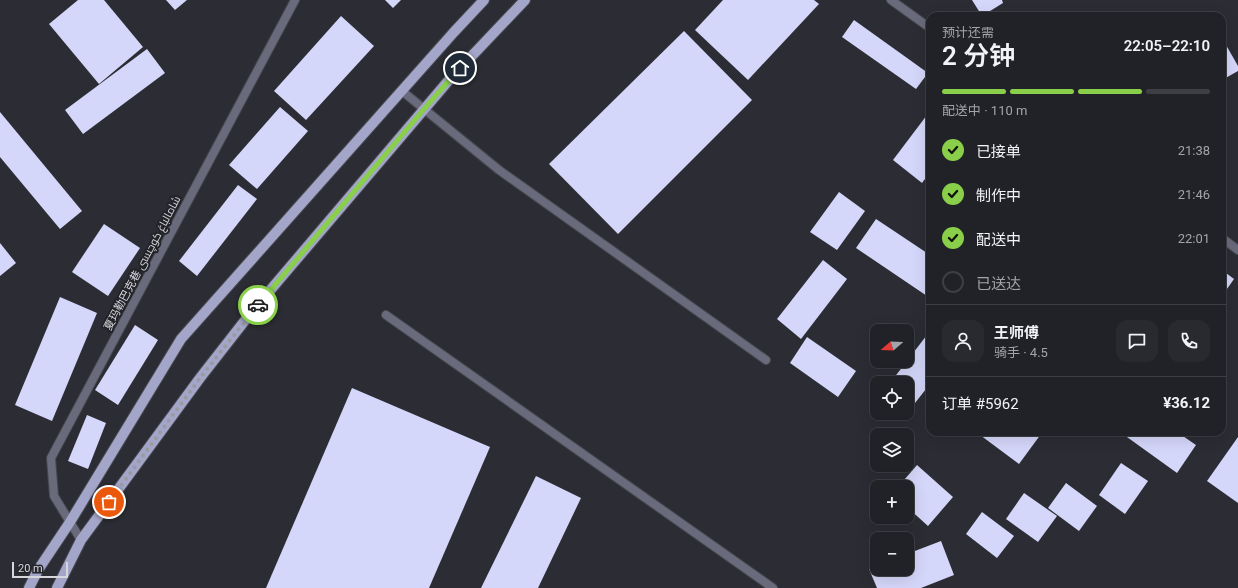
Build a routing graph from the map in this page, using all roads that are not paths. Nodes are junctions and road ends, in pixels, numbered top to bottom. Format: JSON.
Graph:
{"nodes":[{"id":1,"x":295,"y":0,"type":"edge"},
{"id":2,"x":484,"y":0,"type":"edge"},
{"id":3,"x":525,"y":0,"type":"edge"},
{"id":4,"x":891,"y":0,"type":"edge"},
{"id":5,"x":926,"y":25,"type":"edge"},
{"id":6,"x":402,"y":91,"type":"junction"},
{"id":7,"x":424,"y":109,"type":"junction"},
{"id":8,"x":1226,"y":241,"type":"edge"},
{"id":9,"x":1238,"y":250,"type":"edge"},
{"id":10,"x":386,"y":315,"type":"dead end"},
{"id":11,"x":766,"y":360,"type":"dead end"},
{"id":12,"x":70,"y":522,"type":"junction"},
{"id":13,"x":81,"y":540,"type":"junction"},
{"id":14,"x":29,"y":588,"type":"edge"},
{"id":15,"x":57,"y":588,"type":"edge"},
{"id":16,"x":774,"y":588,"type":"edge"}],
"edges":[{"from":1,"to":12,"type":"street","name":"夏玛勒巴克巷 شامالباغ كوچىسى"},
{"from":2,"to":6,"type":"main road"},
{"from":3,"to":7,"type":"main road"},
{"from":4,"to":5,"type":"street"},
{"from":6,"to":7,"type":"street"},
{"from":6,"to":12,"type":"main road"},
{"from":7,"to":11,"type":"street"},
{"from":7,"to":13,"type":"main road"},
{"from":8,"to":9,"type":"street"},
{"from":10,"to":16,"type":"street"},
{"from":12,"to":13,"type":"street","name":"夏玛勒巴克巷 شامالباغ كوچىسى"},
{"from":12,"to":14,"type":"main road"},
{"from":13,"to":15,"type":"main road"}]}
